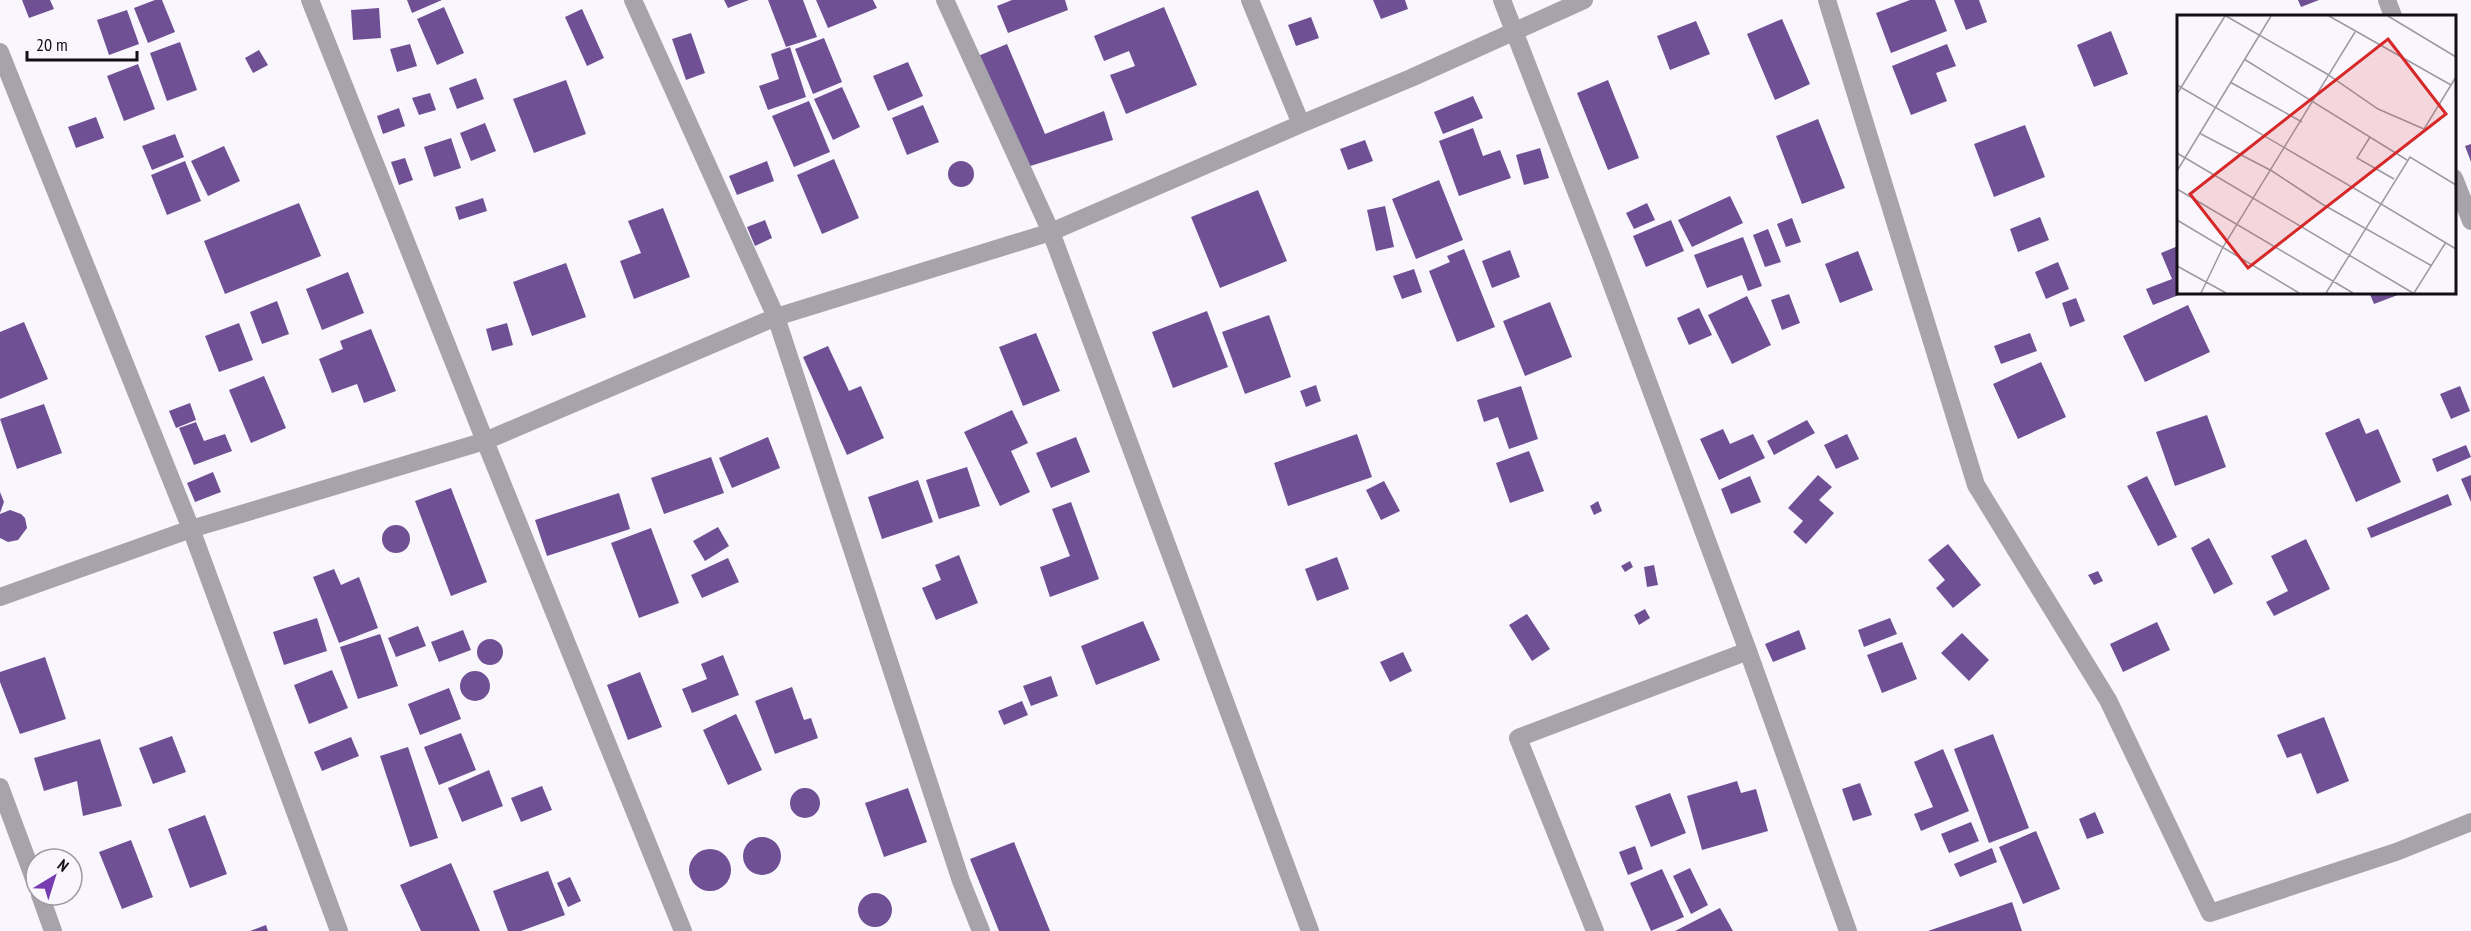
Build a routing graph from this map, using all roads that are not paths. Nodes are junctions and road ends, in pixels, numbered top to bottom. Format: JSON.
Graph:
{"nodes":[{"id":1,"x":310,"y":0,"type":"edge"},
{"id":2,"x":633,"y":0,"type":"edge"},
{"id":3,"x":945,"y":0,"type":"edge"},
{"id":4,"x":1250,"y":0,"type":"edge"},
{"id":5,"x":1502,"y":0,"type":"edge"},
{"id":6,"x":1584,"y":0,"type":"edge"},
{"id":7,"x":1827,"y":0,"type":"edge"},
{"id":8,"x":2387,"y":0,"type":"edge"},
{"id":9,"x":2393,"y":15,"type":"edge"},
{"id":10,"x":1514,"y":32,"type":"junction"},
{"id":11,"x":0,"y":52,"type":"edge"},
{"id":12,"x":1301,"y":124,"type":"junction"},
{"id":13,"x":2456,"y":183,"type":"edge"},
{"id":14,"x":2471,"y":221,"type":"edge"},
{"id":15,"x":1051,"y":232,"type":"junction"},
{"id":16,"x":776,"y":317,"type":"junction"},
{"id":17,"x":485,"y":441,"type":"junction"},
{"id":18,"x":191,"y":529,"type":"junction"},
{"id":19,"x":0,"y":597,"type":"edge"},
{"id":20,"x":1748,"y":651,"type":"junction"},
{"id":21,"x":0,"y":787,"type":"edge"},
{"id":22,"x":2471,"y":822,"type":"edge"},
{"id":23,"x":24,"y":852,"type":"edge"},
{"id":24,"x":44,"y":907,"type":"edge"},
{"id":25,"x":53,"y":931,"type":"edge"},
{"id":26,"x":339,"y":931,"type":"edge"},
{"id":27,"x":683,"y":931,"type":"edge"},
{"id":28,"x":981,"y":931,"type":"edge"},
{"id":29,"x":1310,"y":931,"type":"edge"},
{"id":30,"x":1596,"y":931,"type":"edge"},
{"id":31,"x":1848,"y":931,"type":"edge"}],
"edges":[{"from":1,"to":17,"type":"street"},
{"from":2,"to":16,"type":"street"},
{"from":3,"to":15,"type":"street"},
{"from":4,"to":12,"type":"street"},
{"from":5,"to":10,"type":"street"},
{"from":6,"to":10,"type":"street"},
{"from":7,"to":22,"type":"street"},
{"from":8,"to":9,"type":"street"},
{"from":10,"to":12,"type":"street"},
{"from":10,"to":20,"type":"street"},
{"from":11,"to":18,"type":"street"},
{"from":12,"to":15,"type":"street"},
{"from":13,"to":14,"type":"street"},
{"from":15,"to":16,"type":"street"},
{"from":15,"to":29,"type":"street"},
{"from":16,"to":17,"type":"street"},
{"from":16,"to":28,"type":"street"},
{"from":17,"to":18,"type":"street"},
{"from":17,"to":27,"type":"street"},
{"from":18,"to":19,"type":"street"},
{"from":18,"to":26,"type":"street"},
{"from":20,"to":30,"type":"street"},
{"from":20,"to":31,"type":"street"},
{"from":21,"to":23,"type":"street"},
{"from":24,"to":25,"type":"street"}]}
